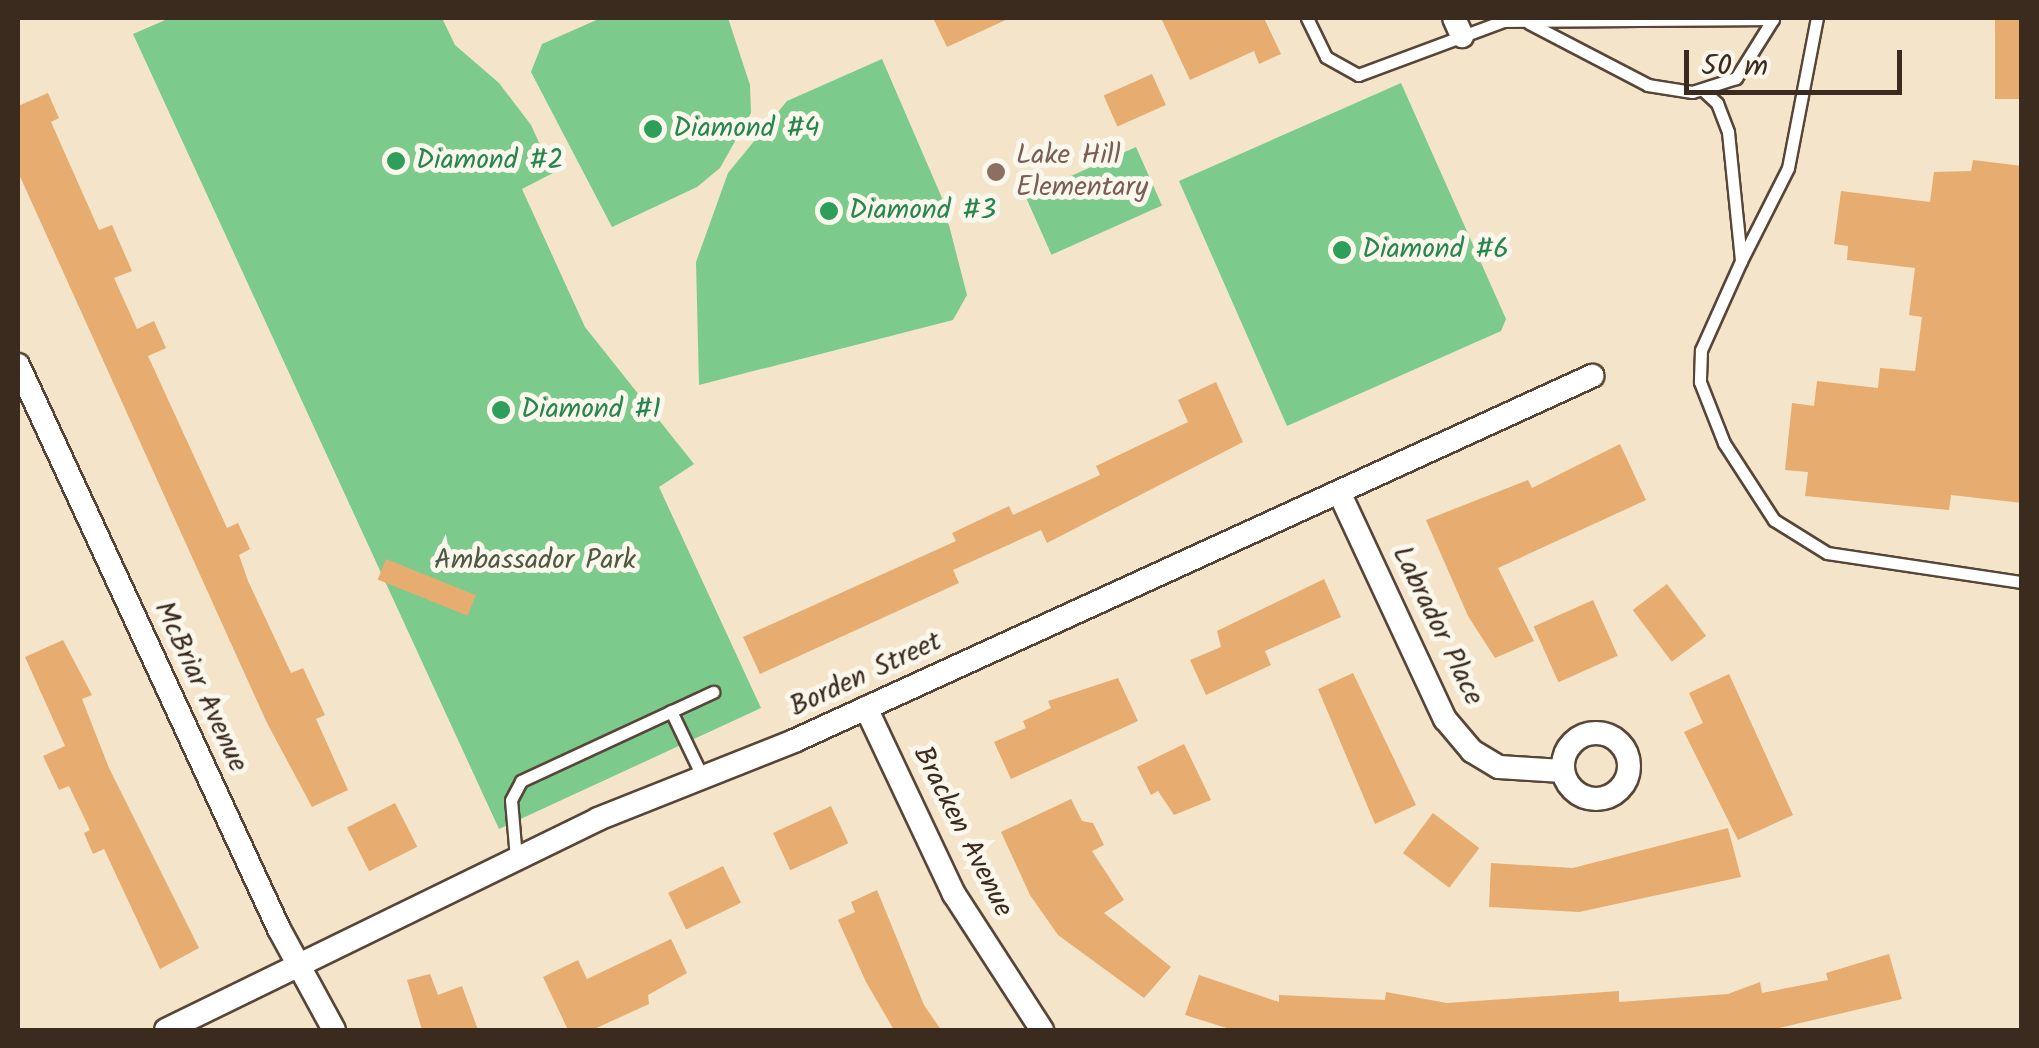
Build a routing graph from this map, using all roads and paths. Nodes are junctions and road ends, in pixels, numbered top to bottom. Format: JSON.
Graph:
{"nodes":[{"id":1,"x":1307,"y":18,"type":"edge"},
{"id":2,"x":1780,"y":18,"type":"edge"},
{"id":3,"x":1818,"y":18,"type":"edge"},
{"id":4,"x":1530,"y":23,"type":"junction"},
{"id":5,"x":1458,"y":26,"type":"edge"},
{"id":6,"x":1704,"y":91,"type":"junction"},
{"id":7,"x":1741,"y":261,"type":"junction"},
{"id":8,"x":18,"y":366,"type":"edge"},
{"id":9,"x":1592,"y":376,"type":"dead end"},
{"id":10,"x":1339,"y":492,"type":"junction"},
{"id":11,"x":2022,"y":582,"type":"edge"},
{"id":12,"x":713,"y":692,"type":"dead end"},
{"id":13,"x":866,"y":708,"type":"junction"},
{"id":14,"x":671,"y":711,"type":"junction"},
{"id":15,"x":1562,"y":771,"type":"dead end"},
{"id":16,"x":702,"y":776,"type":"junction"},
{"id":17,"x":516,"y":861,"type":"junction"},
{"id":18,"x":303,"y":966,"type":"junction"},
{"id":19,"x":166,"y":1030,"type":"edge"},
{"id":20,"x":334,"y":1030,"type":"edge"},
{"id":21,"x":1042,"y":1030,"type":"edge"}],
"edges":[{"from":1,"to":5,"type":"lane"},
{"from":2,"to":4,"type":"lane"},
{"from":2,"to":6,"type":"lane"},
{"from":3,"to":7,"type":"lane"},
{"from":4,"to":5,"type":"lane"},
{"from":4,"to":6,"type":"lane"},
{"from":6,"to":7,"type":"lane"},
{"from":7,"to":11,"type":"lane"},
{"from":8,"to":18,"type":"street","name":"McBriar Avenue"},
{"from":9,"to":10,"type":"street","name":"Borden Street"},
{"from":10,"to":13,"type":"street","name":"Borden Street"},
{"from":10,"to":15,"type":"street","name":"Labrador Place"},
{"from":12,"to":14,"type":"lane"},
{"from":13,"to":16,"type":"street","name":"Borden Street"},
{"from":13,"to":21,"type":"street","name":"Bracken Avenue"},
{"from":14,"to":16,"type":"lane"},
{"from":14,"to":17,"type":"lane"},
{"from":16,"to":17,"type":"street","name":"Borden Street"},
{"from":17,"to":18,"type":"street","name":"Borden Street"},
{"from":18,"to":19,"type":"street","name":"Borden Street"},
{"from":18,"to":20,"type":"street","name":"McBriar Avenue"}]}
